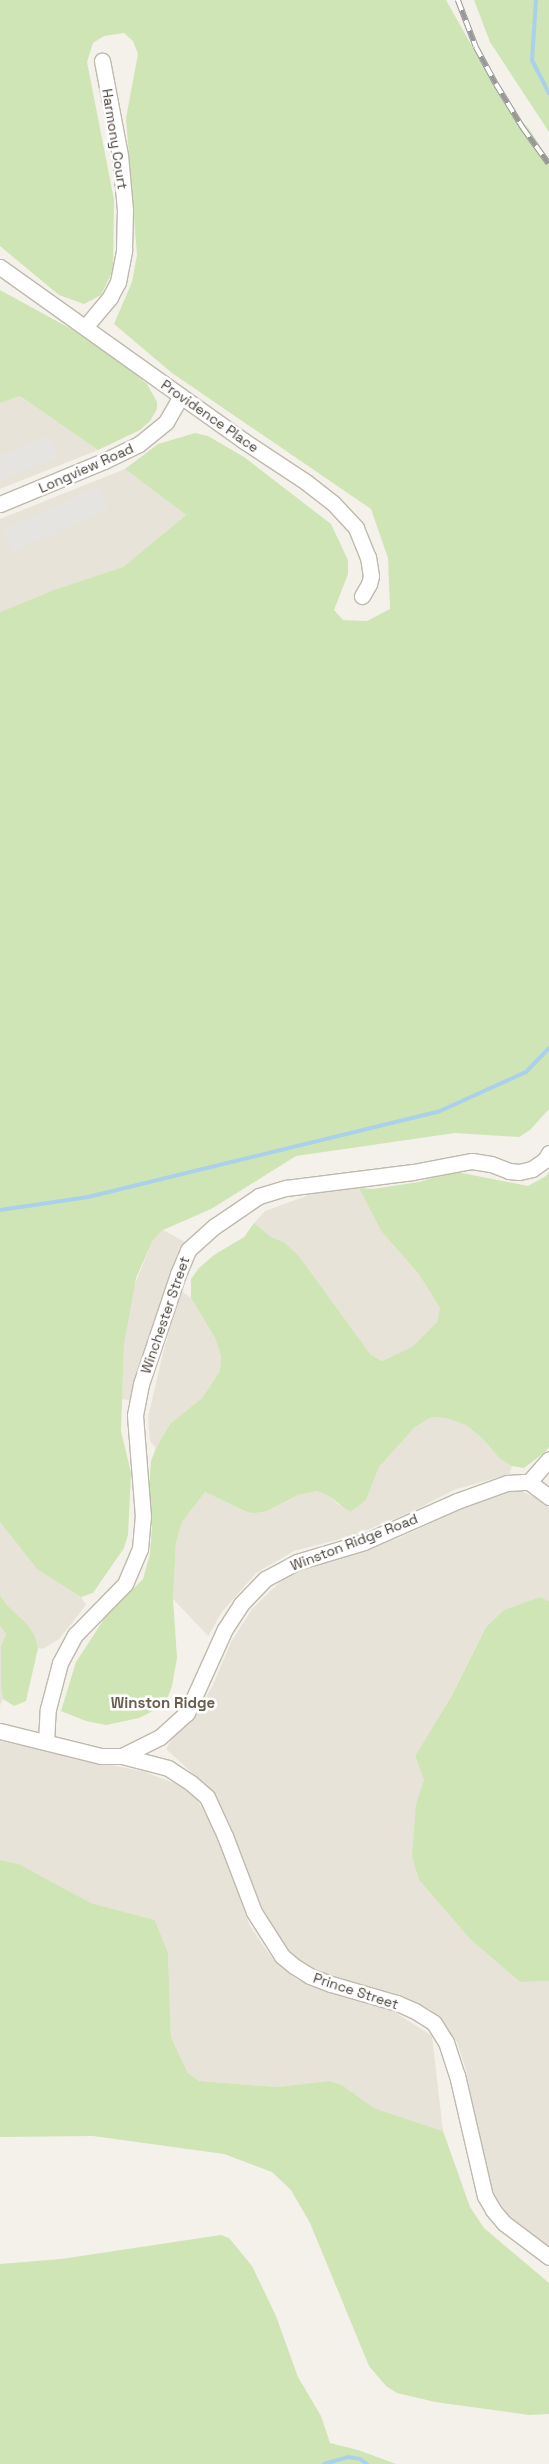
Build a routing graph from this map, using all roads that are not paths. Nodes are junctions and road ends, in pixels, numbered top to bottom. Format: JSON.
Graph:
{"nodes":[{"id":1,"x":102,"y":61,"type":"dead end"},
{"id":2,"x":0,"y":267,"type":"edge"},
{"id":3,"x":86,"y":326,"type":"junction"},
{"id":4,"x":182,"y":396,"type":"junction"},
{"id":5,"x":0,"y":504,"type":"edge"},
{"id":6,"x":362,"y":596,"type":"dead end"},
{"id":7,"x":549,"y":1153,"type":"edge"},
{"id":8,"x":549,"y":1459,"type":"edge"},
{"id":9,"x":529,"y":1482,"type":"junction"},
{"id":10,"x":549,"y":1497,"type":"edge"},
{"id":11,"x":0,"y":1731,"type":"edge"},
{"id":12,"x":46,"y":1742,"type":"junction"},
{"id":13,"x":122,"y":1756,"type":"junction"},
{"id":14,"x":549,"y":2257,"type":"edge"}],
"edges":[{"from":1,"to":3,"type":"street","name":"Harmony Court"},
{"from":2,"to":3,"type":"street","name":"Providence Place"},
{"from":3,"to":4,"type":"street","name":"Providence Place"},
{"from":4,"to":5,"type":"street","name":"Longview Road"},
{"from":4,"to":6,"type":"street","name":"Providence Place"},
{"from":7,"to":12,"type":"street","name":"Winchester Street"},
{"from":8,"to":9,"type":"street"},
{"from":9,"to":10,"type":"street"},
{"from":9,"to":13,"type":"street","name":"Winston Ridge Road"},
{"from":11,"to":12,"type":"street"},
{"from":12,"to":13,"type":"street"},
{"from":13,"to":14,"type":"street","name":"Prince Street"}]}
